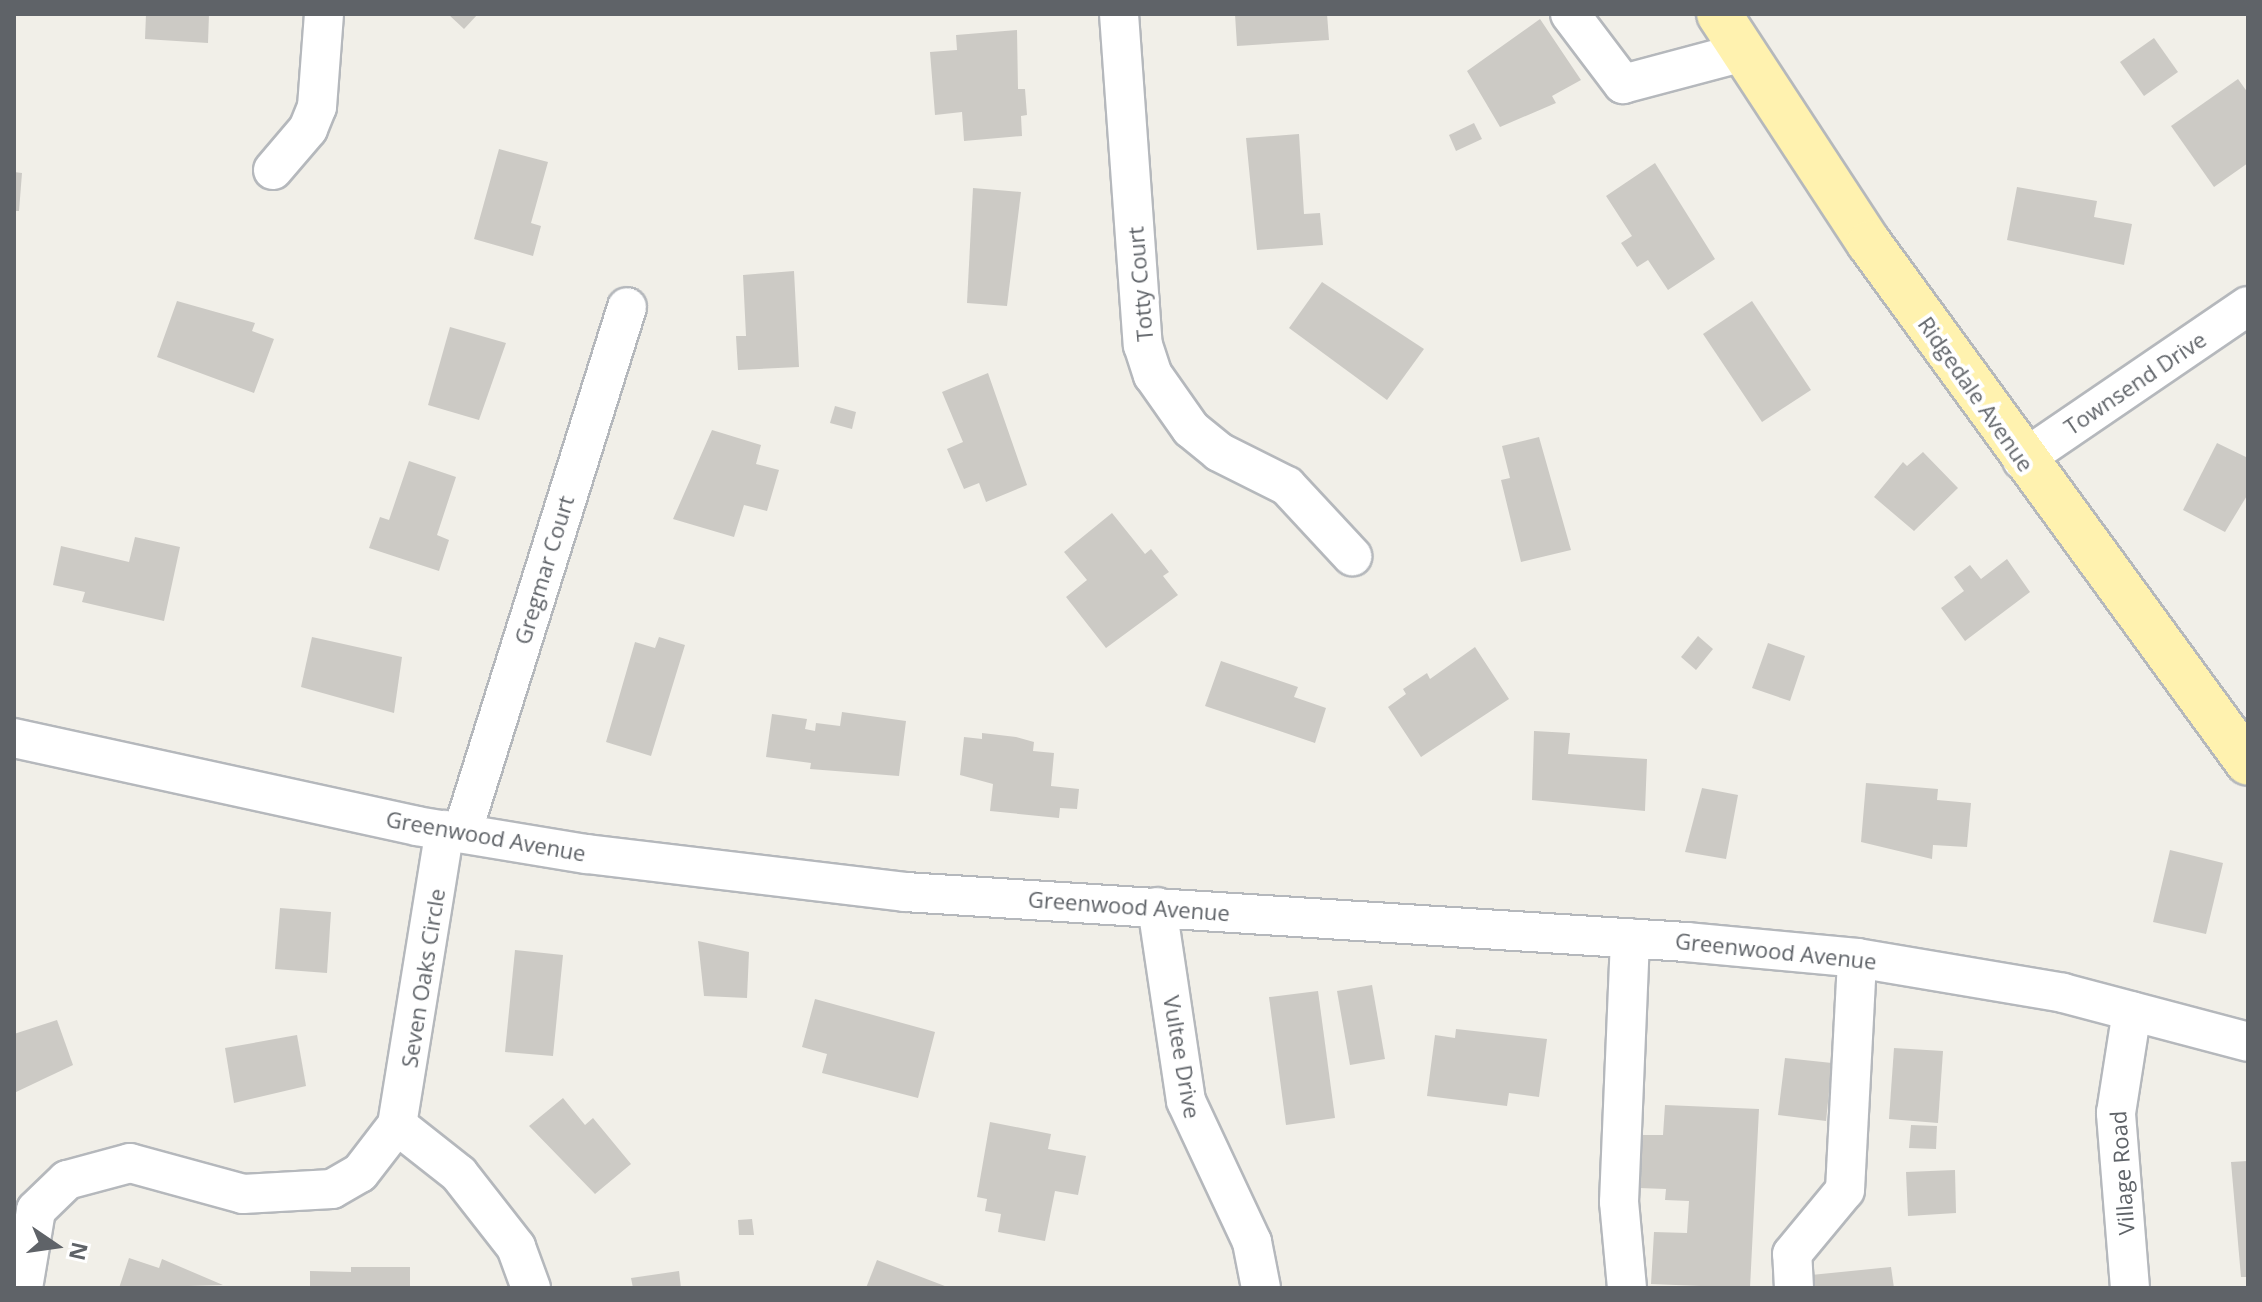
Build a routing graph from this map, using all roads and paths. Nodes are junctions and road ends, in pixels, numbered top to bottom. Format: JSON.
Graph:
{"nodes":[{"id":1,"x":324,"y":14,"type":"edge"},
{"id":2,"x":1119,"y":14,"type":"edge"},
{"id":3,"x":1570,"y":14,"type":"edge"},
{"id":4,"x":1719,"y":14,"type":"edge"},
{"id":5,"x":1743,"y":52,"type":"junction"},
{"id":6,"x":273,"y":170,"type":"dead end"},
{"id":7,"x":2248,"y":306,"type":"edge"},
{"id":8,"x":627,"y":307,"type":"dead end"},
{"id":9,"x":2022,"y":460,"type":"junction"},
{"id":10,"x":1352,"y":556,"type":"dead end"},
{"id":11,"x":14,"y":738,"type":"edge"},
{"id":12,"x":2248,"y":763,"type":"edge"},
{"id":13,"x":453,"y":832,"type":"junction"},
{"id":14,"x":1157,"y":907,"type":"junction"},
{"id":15,"x":1630,"y":938,"type":"junction"},
{"id":16,"x":1857,"y":958,"type":"junction"},
{"id":17,"x":2132,"y":1011,"type":"junction"},
{"id":18,"x":2248,"y":1042,"type":"edge"},
{"id":19,"x":397,"y":1125,"type":"junction"},
{"id":20,"x":23,"y":1288,"type":"edge"},
{"id":21,"x":531,"y":1288,"type":"edge"},
{"id":22,"x":1261,"y":1288,"type":"edge"},
{"id":23,"x":1627,"y":1288,"type":"edge"},
{"id":24,"x":1794,"y":1288,"type":"edge"},
{"id":25,"x":2130,"y":1288,"type":"edge"}],
"edges":[{"from":1,"to":6,"type":"street"},
{"from":2,"to":10,"type":"street","name":"Totty Court"},
{"from":3,"to":5,"type":"street"},
{"from":4,"to":5,"type":"main road","name":"Ridgedale Avenue"},
{"from":5,"to":9,"type":"main road","name":"Ridgedale Avenue"},
{"from":7,"to":9,"type":"street","name":"Townsend Drive"},
{"from":8,"to":13,"type":"street","name":"Gregmar Court"},
{"from":9,"to":12,"type":"main road","name":"Ridgedale Avenue"},
{"from":11,"to":13,"type":"street","name":"Greenwood Avenue"},
{"from":13,"to":14,"type":"street","name":"Greenwood Avenue"},
{"from":13,"to":19,"type":"street","name":"Seven Oaks Circle"},
{"from":14,"to":15,"type":"street","name":"Greenwood Avenue"},
{"from":14,"to":22,"type":"street","name":"Vultee Drive"},
{"from":15,"to":16,"type":"street","name":"Greenwood Avenue"},
{"from":15,"to":23,"type":"street"},
{"from":16,"to":17,"type":"street","name":"Greenwood Avenue"},
{"from":16,"to":24,"type":"street"},
{"from":17,"to":18,"type":"street","name":"Greenwood Avenue"},
{"from":17,"to":25,"type":"street","name":"Village Road"},
{"from":19,"to":20,"type":"street","name":"Seven Oaks Circle"},
{"from":19,"to":21,"type":"street"}]}
